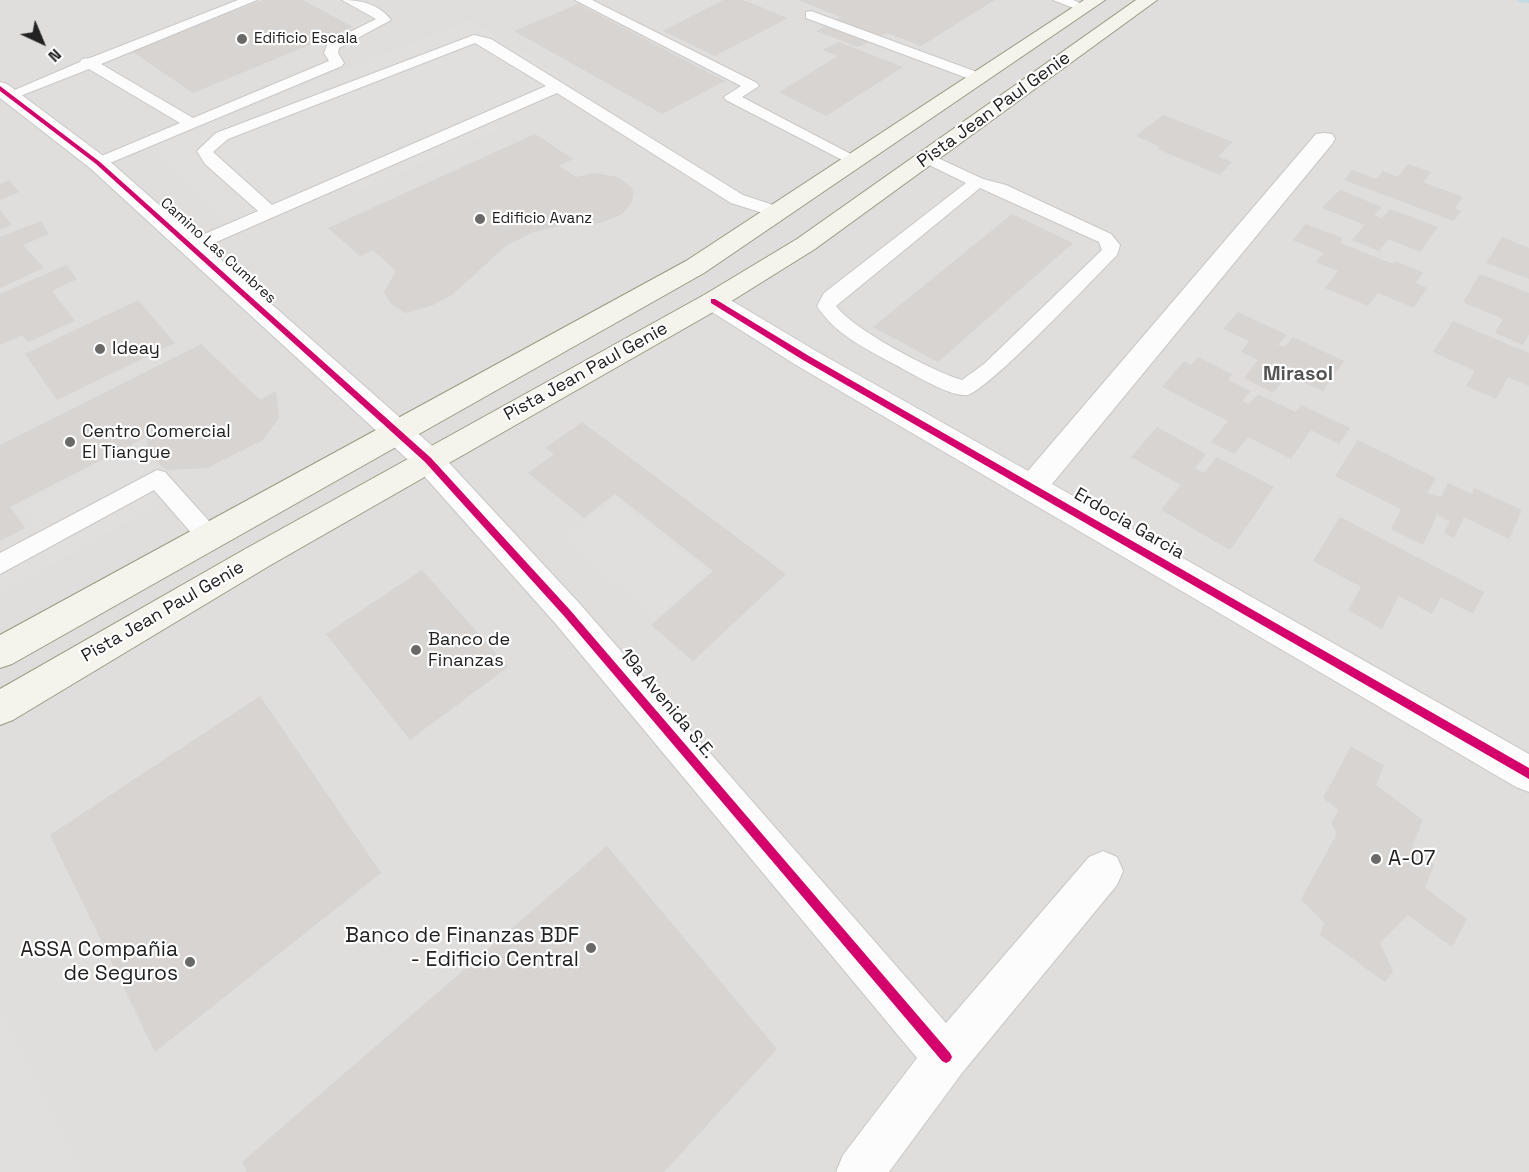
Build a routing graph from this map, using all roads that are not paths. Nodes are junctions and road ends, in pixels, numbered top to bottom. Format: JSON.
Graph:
{"nodes":[{"id":1,"x":250,"y":0,"type":"edge"},
{"id":2,"x":349,"y":0,"type":"edge"},
{"id":3,"x":582,"y":0,"type":"edge"},
{"id":4,"x":1060,"y":0,"type":"edge"},
{"id":5,"x":1148,"y":0,"type":"edge"},
{"id":6,"x":1090,"y":4,"type":"edge"},
{"id":7,"x":812,"y":15,"type":"dead end"},
{"id":8,"x":87,"y":63,"type":"junction"},
{"id":9,"x":980,"y":78,"type":"junction"},
{"id":10,"x":558,"y":87,"type":"junction"},
{"id":11,"x":5,"y":92,"type":"edge"},
{"id":12,"x":192,"y":124,"type":"junction"},
{"id":13,"x":1324,"y":139,"type":"dead end"},
{"id":14,"x":927,"y":158,"type":"junction"},
{"id":15,"x":856,"y":161,"type":"junction"},
{"id":16,"x":98,"y":163,"type":"junction"},
{"id":17,"x":977,"y":182,"type":"junction"},
{"id":18,"x":270,"y":212,"type":"junction"},
{"id":19,"x":779,"y":213,"type":"junction"},
{"id":20,"x":192,"y":246,"type":"junction"},
{"id":21,"x":695,"y":267,"type":"junction"},
{"id":22,"x":713,"y":301,"type":"junction"},
{"id":23,"x":411,"y":446,"type":"junction"},
{"id":24,"x":1032,"y":487,"type":"junction"},
{"id":25,"x":209,"y":537,"type":"junction"},
{"id":26,"x":0,"y":564,"type":"edge"},
{"id":27,"x":0,"y":653,"type":"edge"},
{"id":28,"x":1,"y":707,"type":"edge"},
{"id":29,"x":1526,"y":763,"type":"edge"},
{"id":30,"x":1103,"y":871,"type":"dead end"},
{"id":31,"x":946,"y":1057,"type":"junction"},
{"id":32,"x":860,"y":1172,"type":"edge"}],
"edges":[{"from":1,"to":8,"type":"lane"},
{"from":2,"to":12,"type":"lane"},
{"from":3,"to":15,"type":"lane"},
{"from":4,"to":6,"type":"lane"},
{"from":5,"to":14,"type":"main road","name":"Pista Jean Paul Genie"},
{"from":6,"to":9,"type":"main road","name":"Pista Jean Paul Genie"},
{"from":7,"to":9,"type":"lane"},
{"from":8,"to":11,"type":"lane"},
{"from":8,"to":12,"type":"lane"},
{"from":9,"to":15,"type":"main road","name":"Pista Jean Paul Genie"},
{"from":10,"to":18,"type":"lane"},
{"from":10,"to":18,"type":"lane"},
{"from":10,"to":19,"type":"lane"},
{"from":11,"to":16,"type":"street","name":"Camino Las Cumbres"},
{"from":12,"to":16,"type":"lane"},
{"from":13,"to":24,"type":"street"},
{"from":14,"to":17,"type":"lane"},
{"from":14,"to":22,"type":"main road","name":"Pista Jean Paul Genie"},
{"from":15,"to":19,"type":"main road","name":"Pista Jean Paul Genie"},
{"from":16,"to":20,"type":"street","name":"Camino Las Cumbres"},
{"from":17,"to":17,"type":"lane"},
{"from":18,"to":20,"type":"lane"},
{"from":19,"to":21,"type":"main road","name":"Pista Jean Paul Genie"},
{"from":20,"to":23,"type":"street","name":"Camino Las Cumbres"},
{"from":21,"to":23,"type":"main road","name":"Pista Jean Paul Genie"},
{"from":21,"to":23,"type":"main road"},
{"from":22,"to":23,"type":"main road","name":"Pista Jean Paul Genie"},
{"from":22,"to":24,"type":"street","name":"Erdocia Garcia"},
{"from":23,"to":25,"type":"main road","name":"Pista Jean Paul Genie"},
{"from":23,"to":28,"type":"main road","name":"Pista Jean Paul Genie"},
{"from":23,"to":31,"type":"street","name":"19a Avenida S.E."},
{"from":24,"to":29,"type":"street","name":"Erdocia Garcia"},
{"from":25,"to":26,"type":"lane"},
{"from":25,"to":27,"type":"main road","name":"Pista Jean Paul Genie"},
{"from":30,"to":31,"type":"street"},
{"from":31,"to":32,"type":"street"}]}
